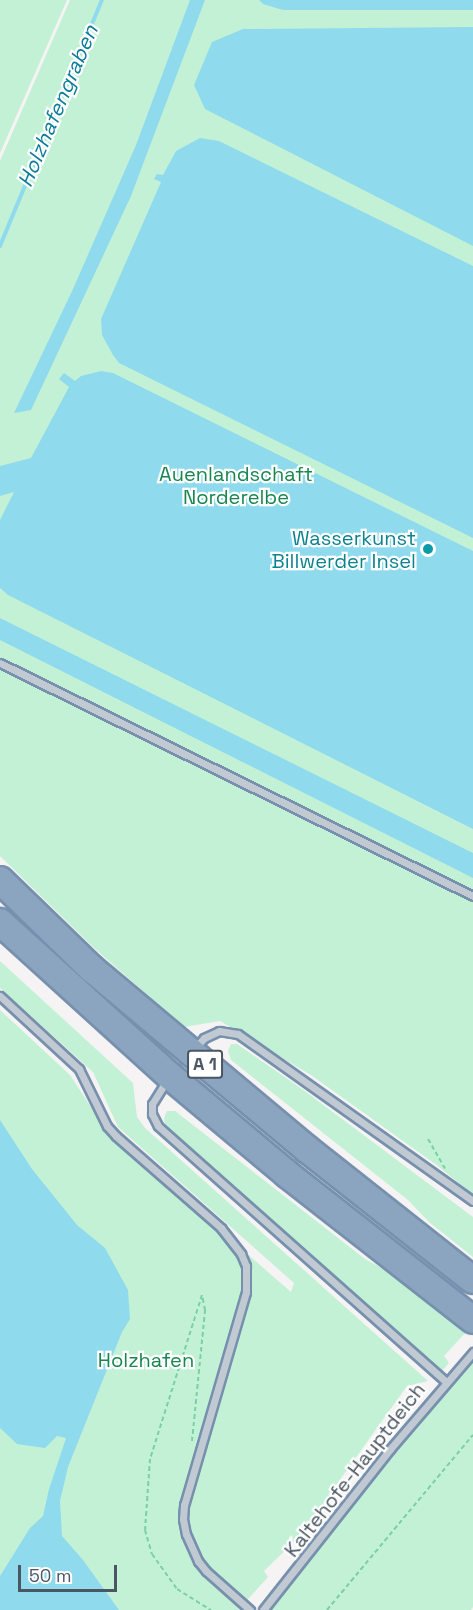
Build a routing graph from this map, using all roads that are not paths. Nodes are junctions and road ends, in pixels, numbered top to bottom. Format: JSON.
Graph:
{"nodes":[{"id":1,"x":0,"y":663,"type":"edge"},
{"id":2,"x":0,"y":880,"type":"edge"},
{"id":3,"x":473,"y":896,"type":"edge"},
{"id":4,"x":0,"y":922,"type":"edge"},
{"id":5,"x":0,"y":996,"type":"edge"},
{"id":6,"x":191,"y":1052,"type":"junction"},
{"id":7,"x":170,"y":1076,"type":"junction"},
{"id":8,"x":473,"y":1201,"type":"edge"},
{"id":9,"x":473,"y":1280,"type":"edge"},
{"id":10,"x":473,"y":1320,"type":"edge"},
{"id":11,"x":473,"y":1352,"type":"edge"},
{"id":12,"x":446,"y":1382,"type":"junction"},
{"id":13,"x":250,"y":1610,"type":"edge"},
{"id":14,"x":263,"y":1610,"type":"edge"}],
"edges":[{"from":1,"to":3,"type":"lane"},
{"from":2,"to":6,"type":"highway","number":"A 1"},
{"from":4,"to":7,"type":"highway","number":"A 1"},
{"from":5,"to":13,"type":"lane"},
{"from":6,"to":8,"type":"lane"},
{"from":6,"to":9,"type":"highway","number":"A 1"},
{"from":7,"to":10,"type":"highway","number":"A 1"},
{"from":7,"to":12,"type":"lane"},
{"from":11,"to":12,"type":"lane","name":"Kaltehofe-Hauptdeich"},
{"from":12,"to":14,"type":"lane","name":"Kaltehofe-Hauptdeich"}]}
